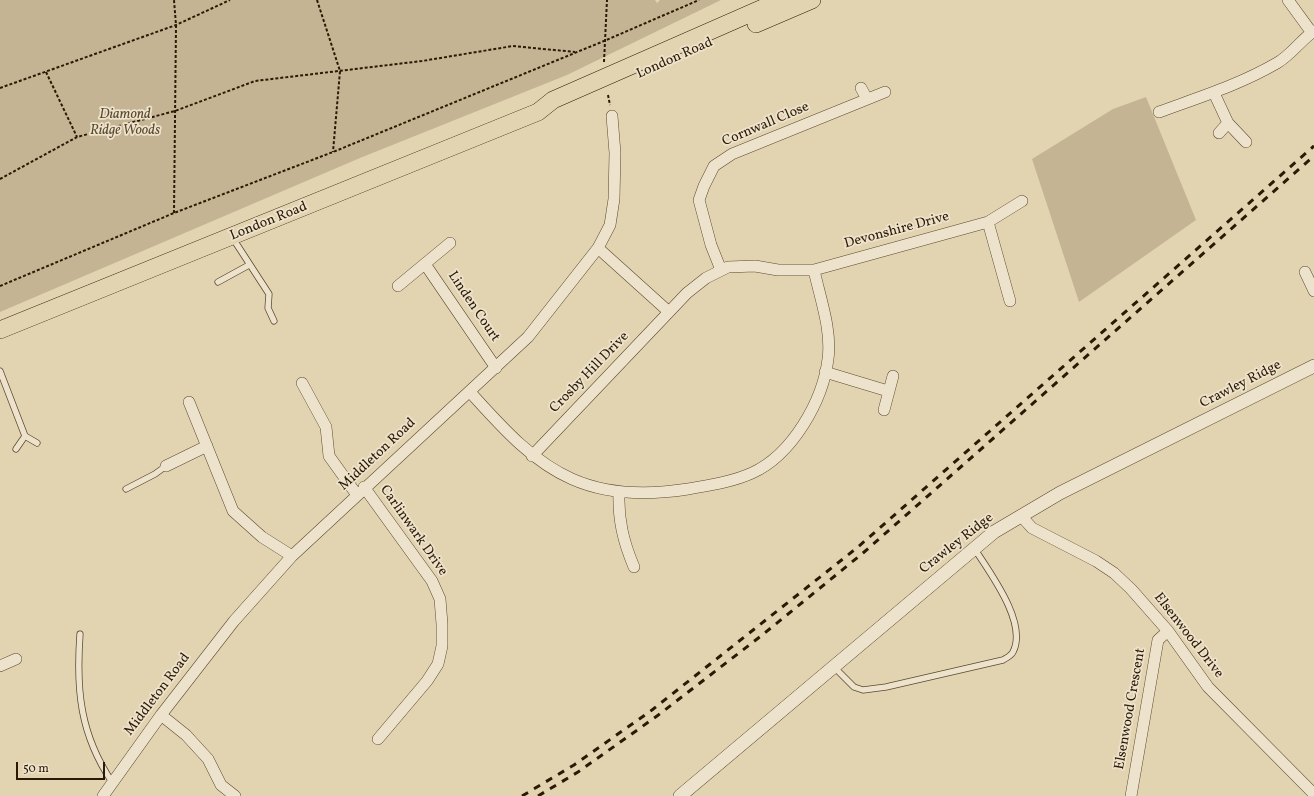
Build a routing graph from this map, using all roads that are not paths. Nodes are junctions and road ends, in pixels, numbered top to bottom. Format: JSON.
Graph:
{"nodes":[{"id":1,"x":781,"y":0,"type":"edge"},
{"id":2,"x":812,"y":0,"type":"edge"},
{"id":3,"x":1288,"y":0,"type":"edge"},
{"id":4,"x":1313,"y":32,"type":"edge"},
{"id":5,"x":861,"y":88,"type":"dead end"},
{"id":6,"x":885,"y":92,"type":"dead end"},
{"id":7,"x":1214,"y":93,"type":"junction"},
{"id":8,"x":867,"y":99,"type":"junction"},
{"id":9,"x":538,"y":112,"type":"junction"},
{"id":10,"x":1159,"y":112,"type":"dead end"},
{"id":11,"x":612,"y":116,"type":"dead end"},
{"id":12,"x":1228,"y":123,"type":"junction"},
{"id":13,"x":1219,"y":133,"type":"dead end"},
{"id":14,"x":1246,"y":142,"type":"dead end"},
{"id":15,"x":1022,"y":201,"type":"dead end"},
{"id":16,"x":988,"y":222,"type":"junction"},
{"id":17,"x":232,"y":237,"type":"junction"},
{"id":18,"x":450,"y":243,"type":"dead end"},
{"id":19,"x":598,"y":248,"type":"junction"},
{"id":20,"x":425,"y":264,"type":"junction"},
{"id":21,"x":249,"y":265,"type":"junction"},
{"id":22,"x":721,"y":270,"type":"junction"},
{"id":23,"x":814,"y":270,"type":"junction"},
{"id":24,"x":1306,"y":272,"type":"dead end"},
{"id":25,"x":218,"y":282,"type":"dead end"},
{"id":26,"x":398,"y":286,"type":"dead end"},
{"id":27,"x":1314,"y":291,"type":"edge"},
{"id":28,"x":1010,"y":301,"type":"dead end"},
{"id":29,"x":669,"y":312,"type":"junction"},
{"id":30,"x":274,"y":321,"type":"dead end"},
{"id":31,"x":0,"y":330,"type":"edge"},
{"id":32,"x":1314,"y":366,"type":"edge"},
{"id":33,"x":496,"y":368,"type":"junction"},
{"id":34,"x":0,"y":370,"type":"edge"},
{"id":35,"x":825,"y":372,"type":"junction"},
{"id":36,"x":893,"y":376,"type":"dead end"},
{"id":37,"x":302,"y":383,"type":"dead end"},
{"id":38,"x":470,"y":392,"type":"junction"},
{"id":39,"x":888,"y":392,"type":"junction"},
{"id":40,"x":189,"y":402,"type":"dead end"},
{"id":41,"x":884,"y":410,"type":"dead end"},
{"id":42,"x":25,"y":436,"type":"junction"},
{"id":43,"x":37,"y":443,"type":"dead end"},
{"id":44,"x":207,"y":446,"type":"junction"},
{"id":45,"x":16,"y":449,"type":"dead end"},
{"id":46,"x":532,"y":456,"type":"junction"},
{"id":47,"x":166,"y":466,"type":"joint"},
{"id":48,"x":126,"y":490,"type":"dead end"},
{"id":49,"x":361,"y":491,"type":"junction"},
{"id":50,"x":619,"y":492,"type":"junction"},
{"id":51,"x":1022,"y":517,"type":"junction"},
{"id":52,"x":974,"y":548,"type":"junction"},
{"id":53,"x":292,"y":556,"type":"junction"},
{"id":54,"x":634,"y":567,"type":"dead end"},
{"id":55,"x":1168,"y":631,"type":"junction"},
{"id":56,"x":80,"y":634,"type":"dead end"},
{"id":57,"x":16,"y":660,"type":"dead end"},
{"id":58,"x":0,"y":666,"type":"edge"},
{"id":59,"x":834,"y":667,"type":"junction"},
{"id":60,"x":161,"y":714,"type":"junction"},
{"id":61,"x":378,"y":739,"type":"dead end"},
{"id":62,"x":112,"y":782,"type":"junction"},
{"id":63,"x":1314,"y":794,"type":"edge"},
{"id":64,"x":103,"y":796,"type":"edge"},
{"id":65,"x":236,"y":796,"type":"edge"},
{"id":66,"x":680,"y":796,"type":"edge"},
{"id":67,"x":1131,"y":796,"type":"edge"}],
"edges":[{"from":1,"to":9,"type":"main road","name":"London Road"},
{"from":2,"to":9,"type":"main road","name":"London Road"},
{"from":3,"to":4,"type":"street"},
{"from":4,"to":7,"type":"street"},
{"from":5,"to":8,"type":"street"},
{"from":6,"to":8,"type":"street","name":"Cornwall Close"},
{"from":7,"to":10,"type":"street"},
{"from":7,"to":12,"type":"street"},
{"from":8,"to":22,"type":"street","name":"Cornwall Close"},
{"from":9,"to":17,"type":"main road","name":"London Road"},
{"from":11,"to":19,"type":"street","name":"Middleton Road"},
{"from":12,"to":13,"type":"street"},
{"from":12,"to":14,"type":"street"},
{"from":15,"to":16,"type":"street","name":"Devonshire Drive"},
{"from":16,"to":23,"type":"street","name":"Devonshire Drive"},
{"from":16,"to":28,"type":"street"},
{"from":17,"to":21,"type":"lane"},
{"from":17,"to":31,"type":"main road","name":"London Road"},
{"from":18,"to":20,"type":"street"},
{"from":19,"to":29,"type":"street"},
{"from":19,"to":33,"type":"street","name":"Middleton Road"},
{"from":20,"to":26,"type":"street"},
{"from":20,"to":33,"type":"street","name":"Linden Court"},
{"from":21,"to":25,"type":"lane"},
{"from":21,"to":30,"type":"lane"},
{"from":22,"to":23,"type":"street","name":"Crosby Hill Drive"},
{"from":22,"to":29,"type":"street","name":"Crosby Hill Drive"},
{"from":23,"to":35,"type":"street"},
{"from":24,"to":27,"type":"street"},
{"from":29,"to":46,"type":"street","name":"Crosby Hill Drive"},
{"from":32,"to":51,"type":"street","name":"Crawley Ridge"},
{"from":33,"to":38,"type":"street","name":"Middleton Road"},
{"from":34,"to":42,"type":"lane"},
{"from":35,"to":39,"type":"street"},
{"from":35,"to":50,"type":"street"},
{"from":36,"to":39,"type":"street"},
{"from":37,"to":49,"type":"street","name":"Carlinwark Drive"},
{"from":38,"to":46,"type":"street"},
{"from":38,"to":49,"type":"street","name":"Middleton Road"},
{"from":39,"to":41,"type":"street"},
{"from":40,"to":44,"type":"street"},
{"from":42,"to":43,"type":"lane"},
{"from":42,"to":45,"type":"lane"},
{"from":44,"to":47,"type":"street"},
{"from":44,"to":53,"type":"street"},
{"from":46,"to":50,"type":"street"},
{"from":47,"to":48,"type":"lane"},
{"from":49,"to":53,"type":"street","name":"Middleton Road"},
{"from":49,"to":61,"type":"street","name":"Carlinwark Drive"},
{"from":50,"to":54,"type":"street"},
{"from":51,"to":52,"type":"street","name":"Crawley Ridge"},
{"from":51,"to":55,"type":"street","name":"Elsenwood Drive"},
{"from":52,"to":59,"type":"street","name":"Crawley Ridge"},
{"from":52,"to":59,"type":"lane"},
{"from":53,"to":60,"type":"street","name":"Middleton Road"},
{"from":55,"to":63,"type":"street","name":"Elsenwood Drive"},
{"from":55,"to":67,"type":"street","name":"Elsenwood Crescent"},
{"from":56,"to":62,"type":"lane"},
{"from":57,"to":58,"type":"street"},
{"from":59,"to":66,"type":"street","name":"Crawley Ridge"},
{"from":60,"to":62,"type":"street","name":"Middleton Road"},
{"from":60,"to":65,"type":"street"},
{"from":62,"to":64,"type":"street","name":"Middleton Road"}]}
